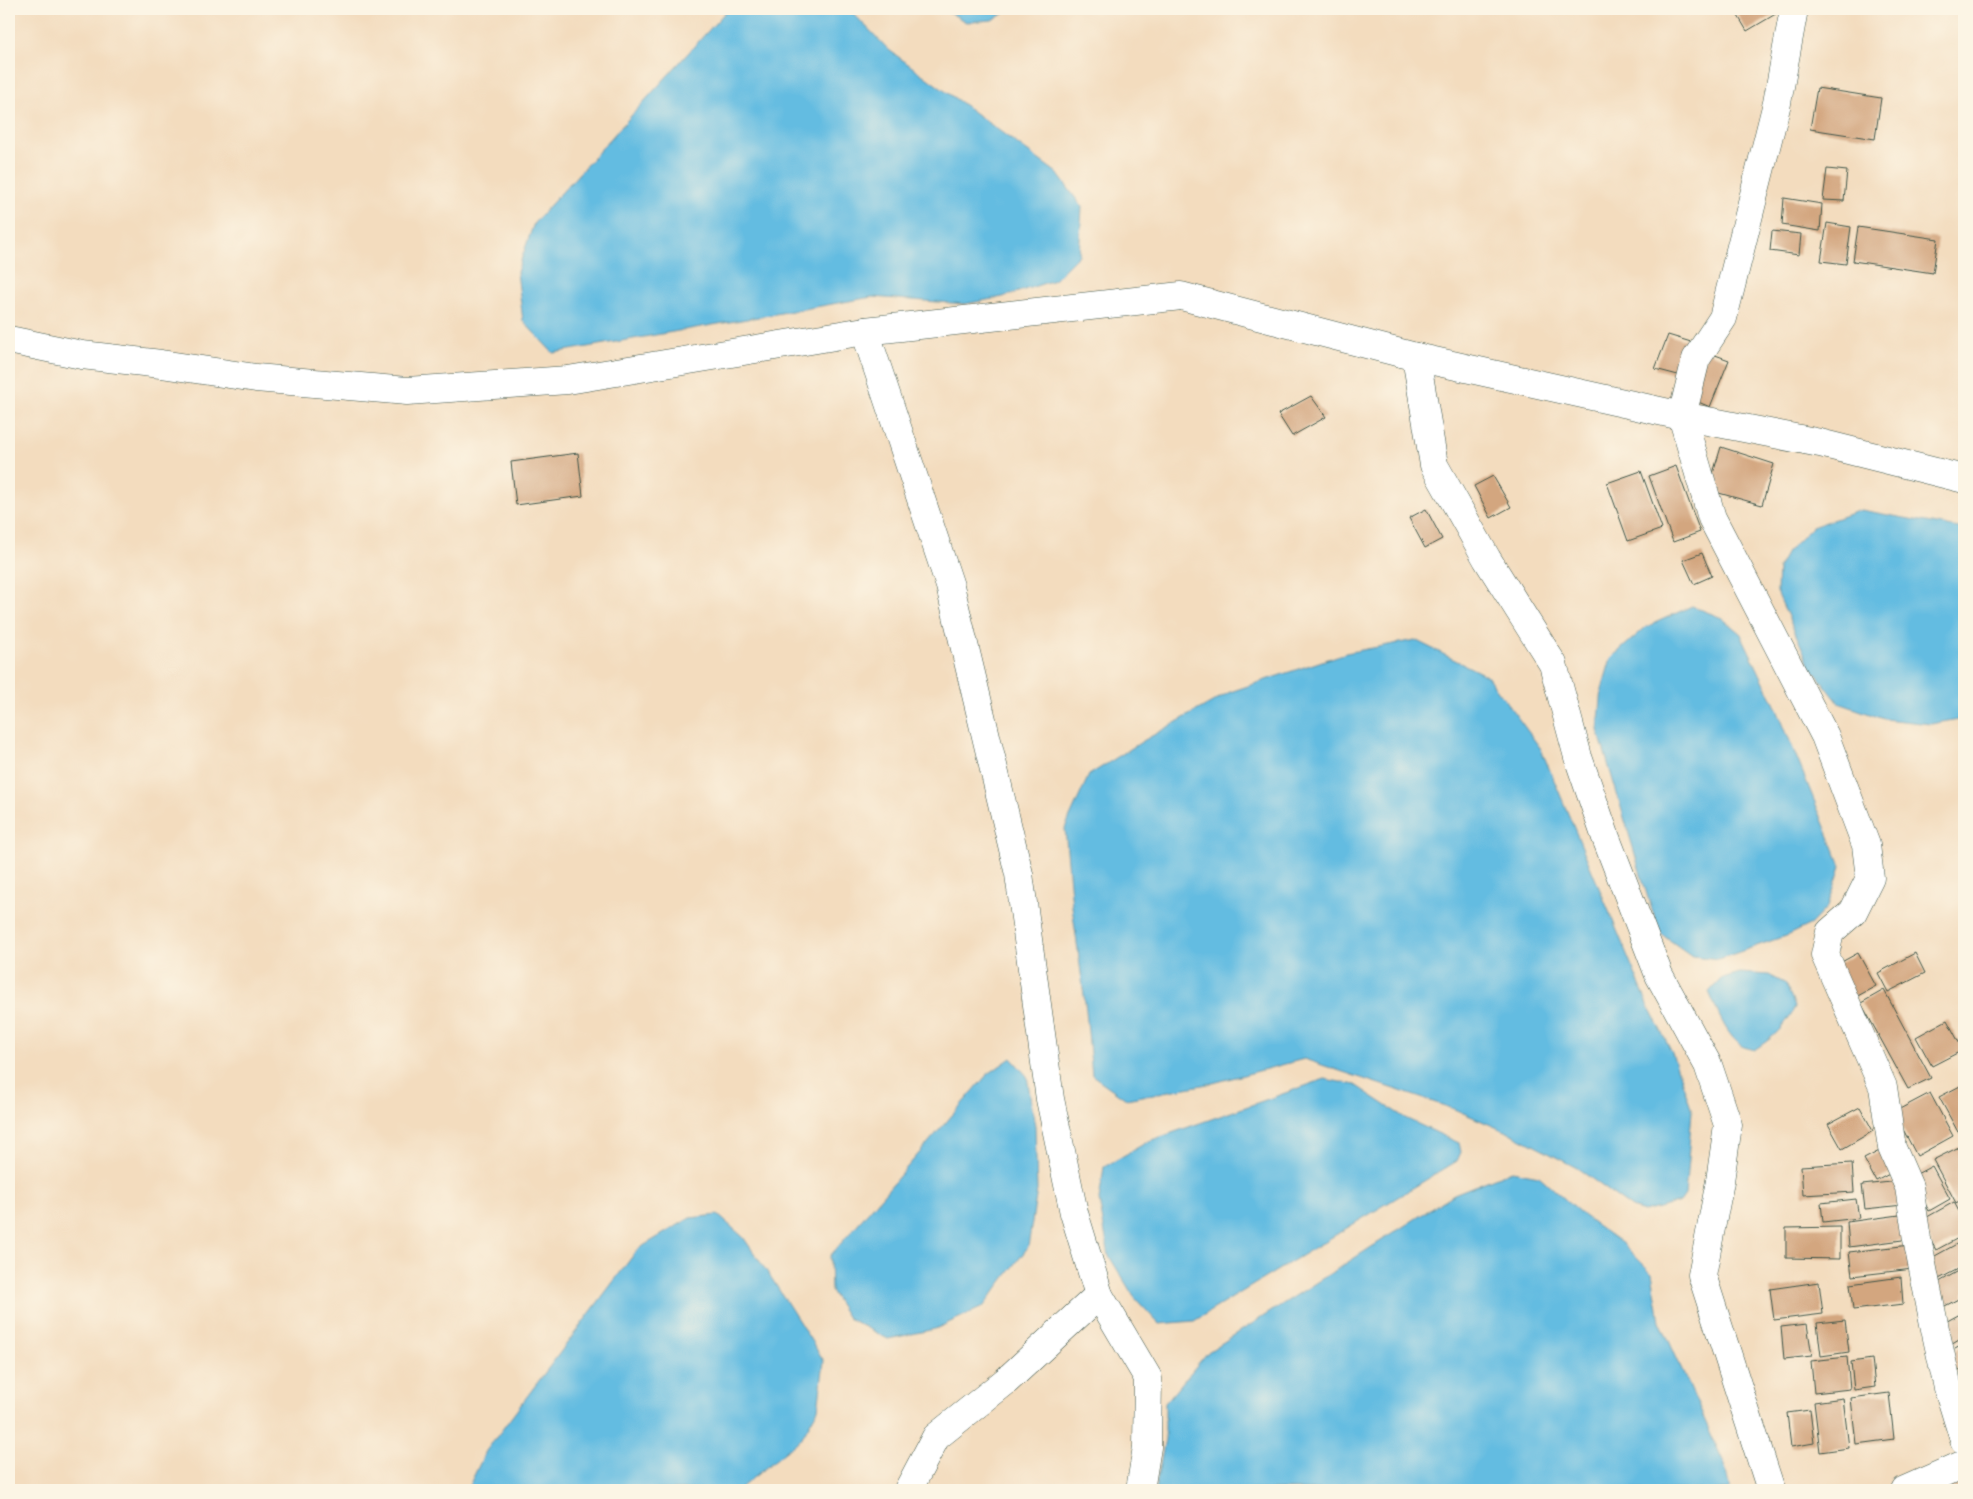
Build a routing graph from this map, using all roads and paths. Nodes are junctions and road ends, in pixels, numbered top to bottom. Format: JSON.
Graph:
{"nodes":[{"id":1,"x":1794,"y":9,"type":"edge"},
{"id":2,"x":865,"y":331,"type":"junction"},
{"id":3,"x":9,"y":340,"type":"edge"},
{"id":4,"x":1416,"y":357,"type":"junction"},
{"id":5,"x":1682,"y":416,"type":"junction"},
{"id":6,"x":1964,"y":479,"type":"edge"},
{"id":7,"x":1099,"y":1295,"type":"junction"},
{"id":8,"x":1964,"y":1440,"type":"edge"},
{"id":9,"x":1964,"y":1464,"type":"edge"},
{"id":10,"x":908,"y":1490,"type":"edge"},
{"id":11,"x":1140,"y":1490,"type":"edge"},
{"id":12,"x":1771,"y":1490,"type":"edge"},
{"id":13,"x":1905,"y":1490,"type":"edge"}],
"edges":[{"from":1,"to":5,"type":"street"},
{"from":2,"to":3,"type":"street"},
{"from":2,"to":4,"type":"street"},
{"from":2,"to":7,"type":"street"},
{"from":4,"to":5,"type":"street"},
{"from":4,"to":12,"type":"street"},
{"from":5,"to":6,"type":"street"},
{"from":5,"to":8,"type":"street"},
{"from":7,"to":10,"type":"street"},
{"from":7,"to":11,"type":"street"},
{"from":9,"to":13,"type":"street"}]}
